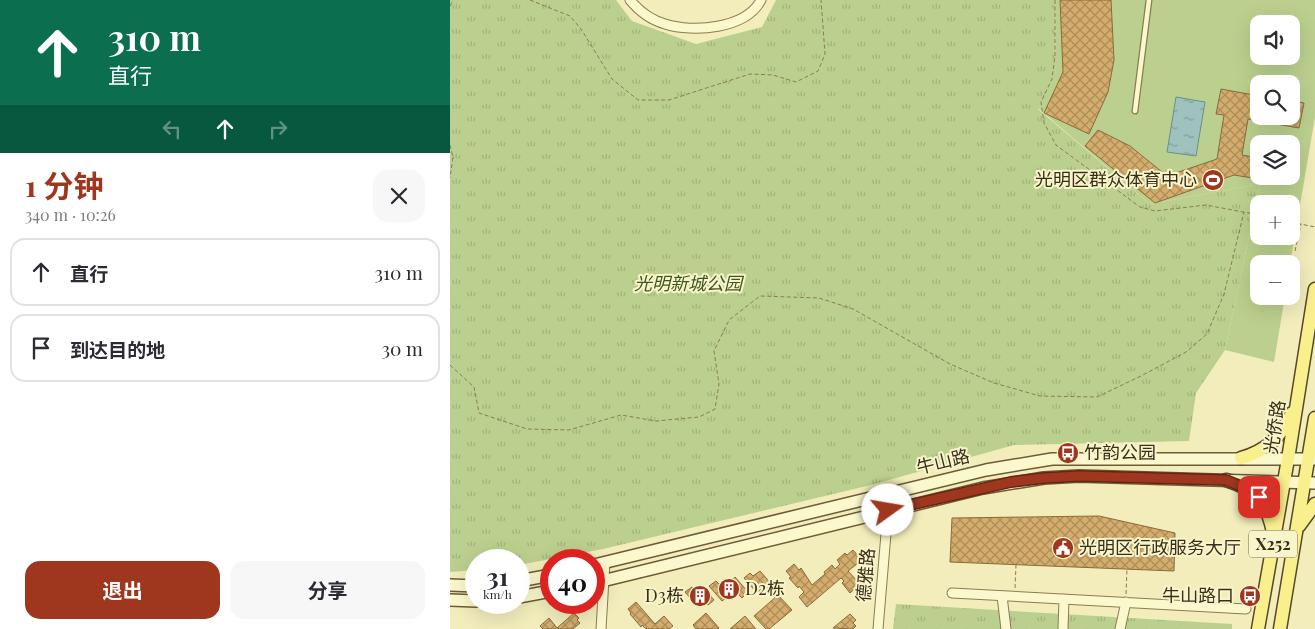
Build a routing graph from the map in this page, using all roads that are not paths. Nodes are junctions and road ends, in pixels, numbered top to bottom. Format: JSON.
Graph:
{"nodes":[{"id":1,"x":630,"y":0,"type":"edge"},
{"id":2,"x":761,"y":0,"type":"edge"},
{"id":3,"x":1149,"y":0,"type":"edge"},
{"id":4,"x":1135,"y":111,"type":"dead end"},
{"id":5,"x":1315,"y":289,"type":"edge"},
{"id":6,"x":1296,"y":404,"type":"junction"},
{"id":7,"x":1315,"y":418,"type":"edge"},
{"id":8,"x":1240,"y":458,"type":"junction"},
{"id":9,"x":1288,"y":459,"type":"junction"},
{"id":10,"x":1312,"y":459,"type":"edge"},
{"id":11,"x":1013,"y":464,"type":"junction"},
{"id":12,"x":1226,"y":480,"type":"junction"},
{"id":13,"x":1018,"y":481,"type":"junction"},
{"id":14,"x":1284,"y":482,"type":"junction"},
{"id":15,"x":1310,"y":483,"type":"edge"},
{"id":16,"x":884,"y":494,"type":"junction"},
{"id":17,"x":1315,"y":504,"type":"edge"},
{"id":18,"x":888,"y":510,"type":"junction"},
{"id":19,"x":1296,"y":530,"type":"junction"},
{"id":20,"x":1274,"y":537,"type":"junction"},
{"id":21,"x":605,"y":563,"type":"edge"},
{"id":22,"x":605,"y":581,"type":"edge"},
{"id":23,"x":450,"y":585,"type":"edge"},
{"id":24,"x":465,"y":586,"type":"edge"},
{"id":25,"x":952,"y":594,"type":"dead end"},
{"id":26,"x":1002,"y":596,"type":"junction"},
{"id":27,"x":1064,"y":599,"type":"junction"},
{"id":28,"x":450,"y":600,"type":"edge"},
{"id":29,"x":465,"y":601,"type":"edge"},
{"id":30,"x":1126,"y":602,"type":"junction"},
{"id":31,"x":1246,"y":609,"type":"dead end"},
{"id":32,"x":600,"y":614,"type":"edge"},
{"id":33,"x":601,"y":629,"type":"edge"},
{"id":34,"x":878,"y":629,"type":"edge"},
{"id":35,"x":1006,"y":629,"type":"edge"},
{"id":36,"x":1063,"y":629,"type":"edge"},
{"id":37,"x":1120,"y":629,"type":"edge"},
{"id":38,"x":1258,"y":629,"type":"edge"},
{"id":39,"x":1280,"y":629,"type":"edge"}],
"edges":[{"from":1,"to":2,"type":"street"},
{"from":3,"to":4,"type":"lane"},
{"from":5,"to":6,"type":"main road","name":"光侨路","number":"X252"},
{"from":6,"to":8,"type":"main road"},
{"from":6,"to":9,"type":"main road","name":"光侨路","number":"X252"},
{"from":7,"to":10,"type":"main road","number":"X252"},
{"from":8,"to":9,"type":"street","name":"牛山路"},
{"from":8,"to":11,"type":"street","name":"牛山路"},
{"from":9,"to":10,"type":"street","name":"牛山路"},
{"from":9,"to":14,"type":"main road","name":"光侨路","number":"X252"},
{"from":10,"to":15,"type":"main road","number":"X252"},
{"from":11,"to":13,"type":"street"},
{"from":11,"to":16,"type":"street","name":"牛山路"},
{"from":12,"to":13,"type":"street","name":"牛山路"},
{"from":12,"to":14,"type":"street","name":"牛山路"},
{"from":12,"to":20,"type":"main road"},
{"from":13,"to":18,"type":"street","name":"牛山路"},
{"from":14,"to":15,"type":"street","name":"牛山路"},
{"from":14,"to":20,"type":"main road","name":"光侨路","number":"X252"},
{"from":15,"to":19,"type":"main road","number":"X252"},
{"from":16,"to":18,"type":"street","name":"德雅路"},
{"from":16,"to":21,"type":"street","name":"牛山路"},
{"from":17,"to":19,"type":"main road"},
{"from":18,"to":22,"type":"street","name":"牛山路"},
{"from":18,"to":34,"type":"street","name":"德雅路"},
{"from":19,"to":39,"type":"main road","number":"X252"},
{"from":20,"to":38,"type":"main road","name":"光侨路","number":"X252"},
{"from":23,"to":24,"type":"street"},
{"from":25,"to":26,"type":"street"},
{"from":26,"to":27,"type":"street"},
{"from":26,"to":35,"type":"street"},
{"from":27,"to":30,"type":"street"},
{"from":27,"to":36,"type":"street"},
{"from":28,"to":29,"type":"street"},
{"from":30,"to":31,"type":"street"},
{"from":30,"to":37,"type":"street"},
{"from":32,"to":33,"type":"street"}]}
